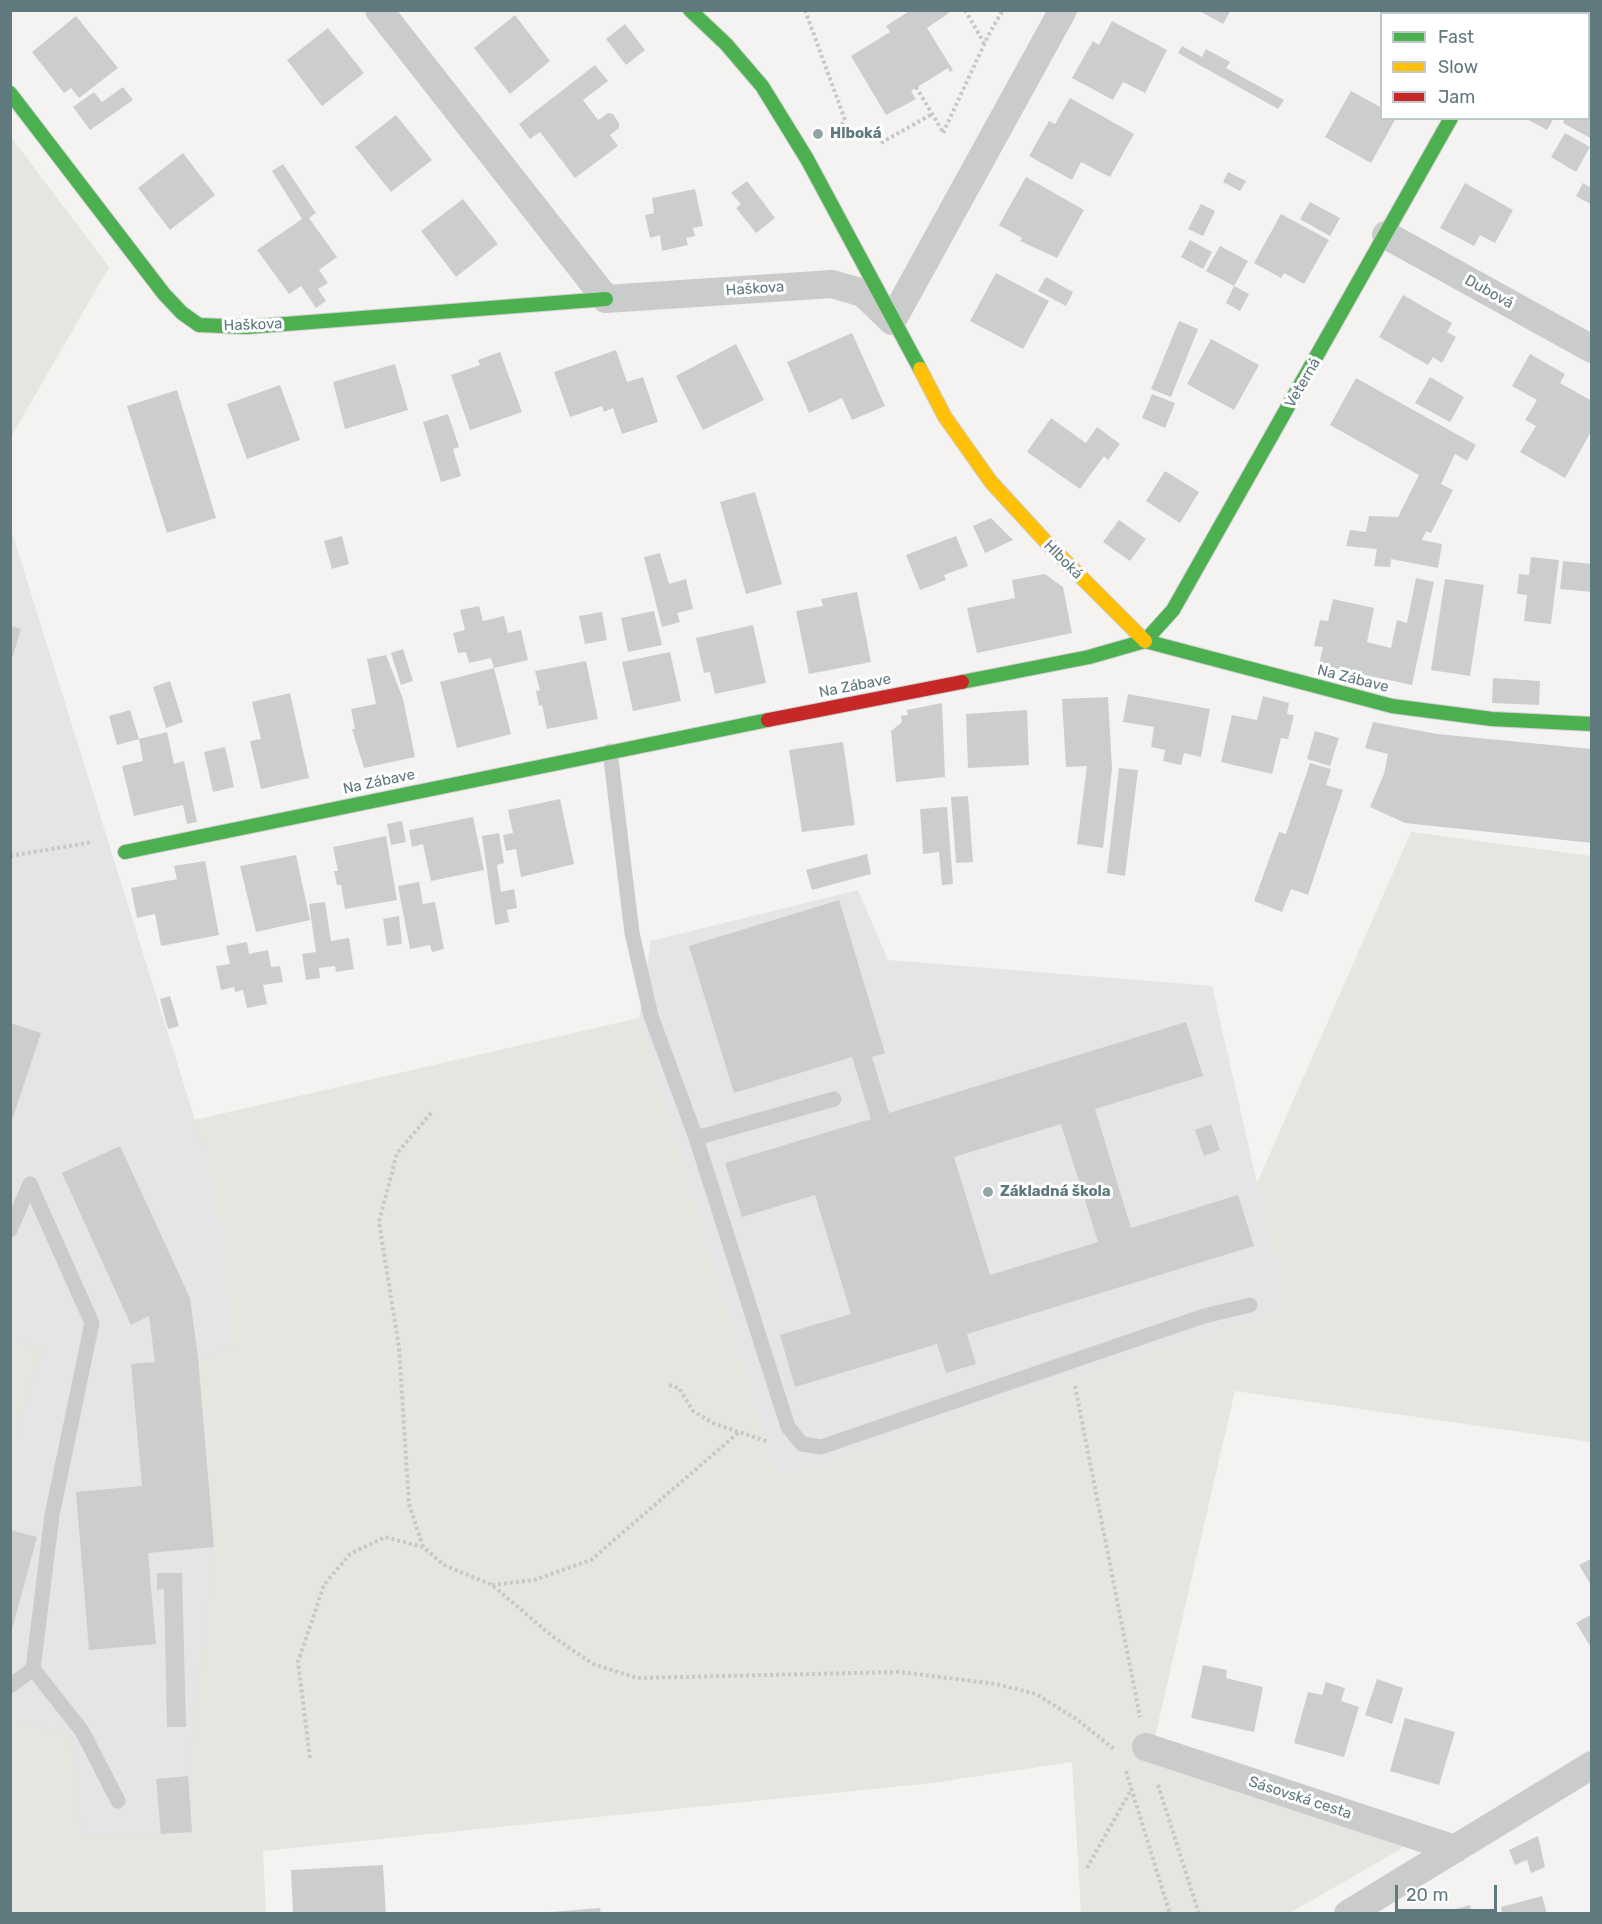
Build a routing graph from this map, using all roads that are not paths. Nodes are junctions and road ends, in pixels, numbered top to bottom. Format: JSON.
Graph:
{"nodes":[{"id":1,"x":379,"y":10,"type":"edge"},
{"id":2,"x":690,"y":10,"type":"edge"},
{"id":3,"x":1063,"y":10,"type":"edge"},
{"id":4,"x":10,"y":93,"type":"edge"},
{"id":5,"x":1450,"y":120,"type":"edge"},
{"id":6,"x":1386,"y":235,"type":"junction"},
{"id":7,"x":606,"y":299,"type":"junction"},
{"id":8,"x":892,"y":321,"type":"junction"},
{"id":9,"x":1592,"y":349,"type":"edge"},
{"id":10,"x":1145,"y":641,"type":"junction"},
{"id":11,"x":1592,"y":724,"type":"edge"},
{"id":12,"x":610,"y":751,"type":"junction"},
{"id":13,"x":124,"y":852,"type":"dead end"},
{"id":14,"x":834,"y":1099,"type":"dead end"},
{"id":15,"x":696,"y":1137,"type":"junction"},
{"id":16,"x":10,"y":1230,"type":"edge"},
{"id":17,"x":1250,"y":1305,"type":"dead end"},
{"id":18,"x":33,"y":1669,"type":"junction"},
{"id":19,"x":10,"y":1686,"type":"edge"},
{"id":20,"x":1146,"y":1747,"type":"road end"},
{"id":21,"x":1592,"y":1765,"type":"edge"},
{"id":22,"x":118,"y":1801,"type":"dead end"},
{"id":23,"x":1455,"y":1849,"type":"junction"},
{"id":24,"x":1348,"y":1914,"type":"edge"}],
"edges":[{"from":1,"to":7,"type":"street"},
{"from":2,"to":8,"type":"street","name":"Hlboká"},
{"from":3,"to":8,"type":"street"},
{"from":4,"to":7,"type":"street","name":"Haškova"},
{"from":5,"to":6,"type":"street","name":"Veterná"},
{"from":6,"to":9,"type":"street","name":"Dubová"},
{"from":6,"to":10,"type":"street","name":"Veterná"},
{"from":7,"to":8,"type":"street","name":"Haškova"},
{"from":8,"to":10,"type":"street","name":"Hlboká"},
{"from":10,"to":11,"type":"street","name":"Na Zábave"},
{"from":10,"to":12,"type":"street","name":"Na Zábave"},
{"from":12,"to":13,"type":"street","name":"Na Zábave"},
{"from":12,"to":15,"type":"lane"},
{"from":14,"to":15,"type":"lane"},
{"from":15,"to":17,"type":"lane"},
{"from":16,"to":18,"type":"lane"},
{"from":18,"to":19,"type":"lane"},
{"from":18,"to":22,"type":"lane"},
{"from":20,"to":23,"type":"street","name":"Sásovská cesta"},
{"from":21,"to":23,"type":"street"},
{"from":23,"to":24,"type":"street"}]}
